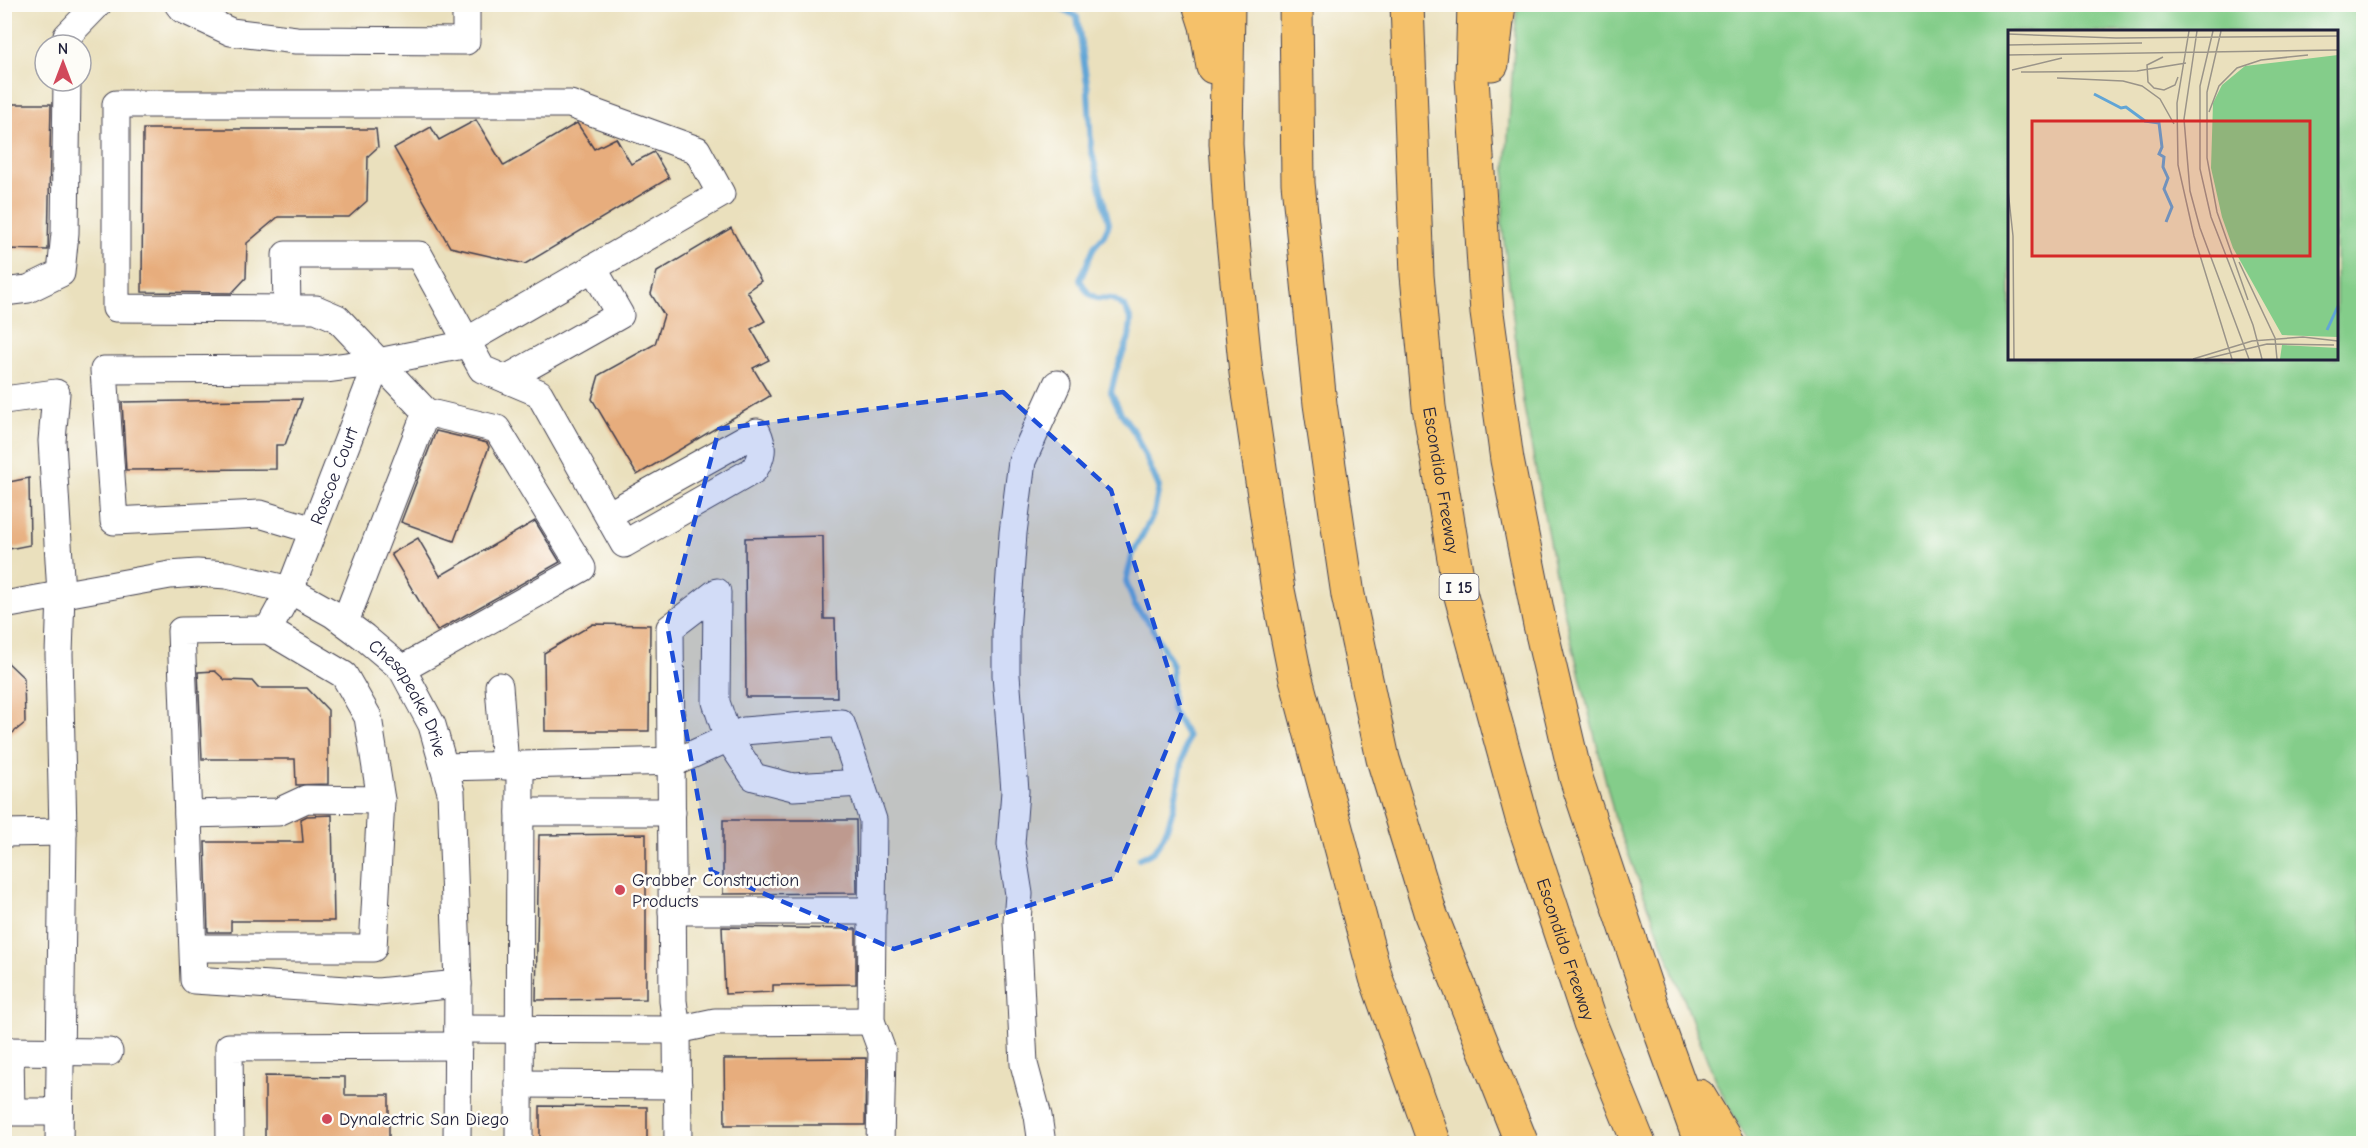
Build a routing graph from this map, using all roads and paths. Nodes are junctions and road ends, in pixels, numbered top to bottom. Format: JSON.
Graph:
{"nodes":[{"id":1,"x":98,"y":4,"type":"edge"},
{"id":2,"x":178,"y":4,"type":"edge"},
{"id":3,"x":466,"y":4,"type":"edge"},
{"id":4,"x":1199,"y":4,"type":"edge"},
{"id":5,"x":1228,"y":4,"type":"edge"},
{"id":6,"x":1296,"y":4,"type":"edge"},
{"id":7,"x":1407,"y":4,"type":"edge"},
{"id":8,"x":1474,"y":4,"type":"edge"},
{"id":9,"x":1499,"y":4,"type":"edge"},
{"id":10,"x":70,"y":33,"type":"edge"},
{"id":11,"x":67,"y":93,"type":"edge"},
{"id":12,"x":1227,"y":143,"type":"junction"},
{"id":13,"x":1481,"y":239,"type":"junction"},
{"id":14,"x":593,"y":268,"type":"junction"},
{"id":15,"x":4,"y":292,"type":"edge"},
{"id":16,"x":287,"y":309,"type":"junction"},
{"id":17,"x":467,"y":340,"type":"junction"},
{"id":18,"x":378,"y":362,"type":"junction"},
{"id":19,"x":506,"y":379,"type":"junction"},
{"id":20,"x":1057,"y":384,"type":"dead end"},
{"id":21,"x":4,"y":400,"type":"edge"},
{"id":22,"x":426,"y":412,"type":"junction"},
{"id":23,"x":608,"y":515,"type":"junction"},
{"id":24,"x":313,"y":530,"type":"junction"},
{"id":25,"x":290,"y":590,"type":"junction"},
{"id":26,"x":61,"y":594,"type":"junction"},
{"id":27,"x":4,"y":606,"type":"edge"},
{"id":28,"x":345,"y":622,"type":"junction"},
{"id":29,"x":268,"y":630,"type":"junction"},
{"id":30,"x":402,"y":669,"type":"junction"},
{"id":31,"x":499,"y":686,"type":"dead end"},
{"id":32,"x":728,"y":738,"type":"junction"},
{"id":33,"x":671,"y":762,"type":"junction"},
{"id":34,"x":512,"y":766,"type":"junction"},
{"id":35,"x":444,"y":767,"type":"junction"},
{"id":36,"x":861,"y":783,"type":"junction"},
{"id":37,"x":381,"y":800,"type":"junction"},
{"id":38,"x":520,"y":812,"type":"junction"},
{"id":39,"x":672,"y":812,"type":"junction"},
{"id":40,"x":188,"y":814,"type":"junction"},
{"id":41,"x":63,"y":832,"type":"junction"},
{"id":42,"x":4,"y":833,"type":"edge"},
{"id":43,"x":1355,"y":899,"type":"junction"},
{"id":44,"x":672,"y":911,"type":"junction"},
{"id":45,"x":872,"y":911,"type":"junction"},
{"id":46,"x":193,"y":948,"type":"junction"},
{"id":47,"x":458,"y":984,"type":"junction"},
{"id":48,"x":871,"y":1021,"type":"junction"},
{"id":49,"x":519,"y":1029,"type":"junction"},
{"id":50,"x":677,"y":1030,"type":"junction"},
{"id":51,"x":1662,"y":1036,"type":"junction"},
{"id":52,"x":458,"y":1038,"type":"junction"},
{"id":53,"x":7,"y":1051,"type":"edge"},
{"id":54,"x":61,"y":1052,"type":"junction"},
{"id":55,"x":109,"y":1052,"type":"dead end"},
{"id":56,"x":519,"y":1084,"type":"junction"},
{"id":57,"x":678,"y":1085,"type":"junction"},
{"id":58,"x":59,"y":1112,"type":"junction"},
{"id":59,"x":59,"y":1143,"type":"edge"},
{"id":60,"x":230,"y":1143,"type":"edge"},
{"id":61,"x":457,"y":1143,"type":"edge"},
{"id":62,"x":519,"y":1143,"type":"edge"},
{"id":63,"x":678,"y":1143,"type":"edge"},
{"id":64,"x":880,"y":1143,"type":"edge"},
{"id":65,"x":1042,"y":1143,"type":"edge"},
{"id":66,"x":1435,"y":1143,"type":"edge"},
{"id":67,"x":1452,"y":1143,"type":"edge"},
{"id":68,"x":1522,"y":1143,"type":"edge"},
{"id":69,"x":1639,"y":1143,"type":"edge"},
{"id":70,"x":1701,"y":1143,"type":"edge"},
{"id":71,"x":1728,"y":1143,"type":"edge"}],
"edges":[{"from":1,"to":10,"type":"street"},
{"from":2,"to":3,"type":"street"},
{"from":4,"to":12,"type":"highway"},
{"from":5,"to":12,"type":"highway"},
{"from":6,"to":68,"type":"highway"},
{"from":7,"to":69,"type":"highway","name":"Escondido Freeway","number":"I 15"},
{"from":8,"to":13,"type":"highway"},
{"from":9,"to":13,"type":"highway"},
{"from":11,"to":15,"type":"street"},
{"from":12,"to":43,"type":"highway"},
{"from":13,"to":51,"type":"highway"},
{"from":14,"to":16,"type":"street"},
{"from":14,"to":17,"type":"street"},
{"from":14,"to":19,"type":"street"},
{"from":16,"to":17,"type":"street"},
{"from":16,"to":18,"type":"street"},
{"from":17,"to":18,"type":"street"},
{"from":17,"to":19,"type":"street"},
{"from":18,"to":22,"type":"street"},
{"from":18,"to":24,"type":"street","name":"Roscoe Court"},
{"from":18,"to":24,"type":"street"},
{"from":19,"to":23,"type":"street"},
{"from":20,"to":65,"type":"street"},
{"from":21,"to":26,"type":"street"},
{"from":22,"to":28,"type":"street"},
{"from":22,"to":30,"type":"street"},
{"from":23,"to":23,"type":"street"},
{"from":24,"to":25,"type":"street","name":"Roscoe Court"},
{"from":25,"to":26,"type":"street","name":"Chesapeake Drive"},
{"from":25,"to":28,"type":"street","name":"Chesapeake Drive"},
{"from":25,"to":29,"type":"street","name":"Roscoe Court"},
{"from":26,"to":27,"type":"street","name":"Chesapeake Drive"},
{"from":26,"to":41,"type":"street"},
{"from":28,"to":30,"type":"street","name":"Chesapeake Drive"},
{"from":29,"to":37,"type":"street"},
{"from":29,"to":40,"type":"street"},
{"from":30,"to":35,"type":"street","name":"Chesapeake Drive"},
{"from":31,"to":34,"type":"street"},
{"from":32,"to":33,"type":"street"},
{"from":32,"to":33,"type":"street"},
{"from":32,"to":36,"type":"street"},
{"from":32,"to":36,"type":"street"},
{"from":33,"to":34,"type":"street"},
{"from":33,"to":39,"type":"street"},
{"from":34,"to":35,"type":"street"},
{"from":34,"to":38,"type":"street"},
{"from":35,"to":47,"type":"street","name":"Chesapeake Drive"},
{"from":36,"to":45,"type":"street"},
{"from":37,"to":40,"type":"street"},
{"from":37,"to":46,"type":"street"},
{"from":38,"to":39,"type":"street"},
{"from":38,"to":49,"type":"street"},
{"from":39,"to":44,"type":"street"},
{"from":40,"to":46,"type":"street"},
{"from":41,"to":42,"type":"street"},
{"from":41,"to":54,"type":"street"},
{"from":43,"to":66,"type":"highway"},
{"from":43,"to":67,"type":"highway"},
{"from":44,"to":45,"type":"street"},
{"from":44,"to":50,"type":"street"},
{"from":45,"to":48,"type":"street"},
{"from":46,"to":47,"type":"street"},
{"from":47,"to":52,"type":"street","name":"Chesapeake Drive"},
{"from":48,"to":50,"type":"street"},
{"from":48,"to":64,"type":"street"},
{"from":49,"to":50,"type":"street"},
{"from":49,"to":52,"type":"street"},
{"from":49,"to":56,"type":"street"},
{"from":50,"to":57,"type":"street"},
{"from":51,"to":70,"type":"highway"},
{"from":51,"to":71,"type":"highway"},
{"from":52,"to":60,"type":"street"},
{"from":52,"to":61,"type":"street","name":"Chesapeake Drive"},
{"from":53,"to":54,"type":"street"},
{"from":53,"to":58,"type":"street"},
{"from":54,"to":55,"type":"street"},
{"from":54,"to":58,"type":"street"},
{"from":56,"to":57,"type":"street"},
{"from":56,"to":62,"type":"street"},
{"from":57,"to":63,"type":"street"},
{"from":58,"to":59,"type":"street"}]}
